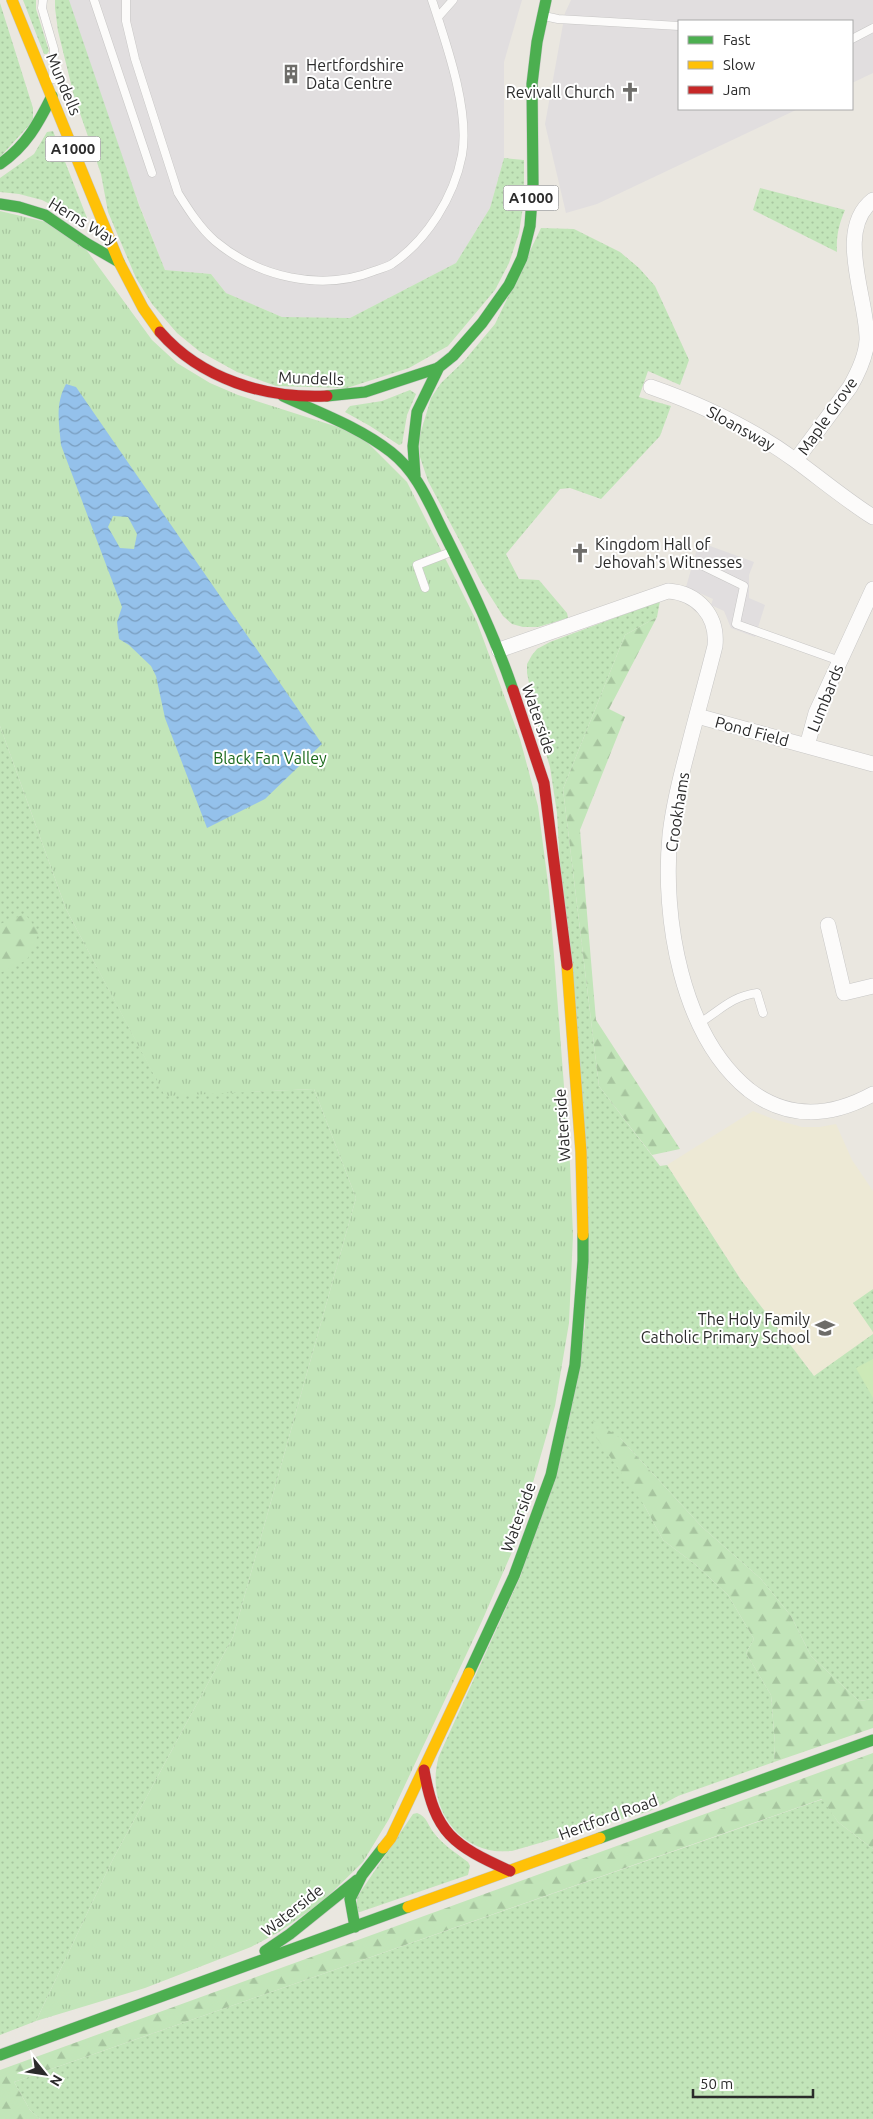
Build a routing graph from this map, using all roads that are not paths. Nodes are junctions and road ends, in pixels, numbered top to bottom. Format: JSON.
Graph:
{"nodes":[{"id":1,"x":12,"y":0,"type":"edge"},
{"id":2,"x":44,"y":0,"type":"edge"},
{"id":3,"x":94,"y":0,"type":"edge"},
{"id":4,"x":126,"y":0,"type":"edge"},
{"id":5,"x":432,"y":0,"type":"edge"},
{"id":6,"x":453,"y":0,"type":"edge"},
{"id":7,"x":546,"y":0,"type":"edge"},
{"id":8,"x":542,"y":16,"type":"junction"},
{"id":9,"x":438,"y":17,"type":"junction"},
{"id":10,"x":678,"y":25,"type":"edge"},
{"id":11,"x":873,"y":28,"type":"edge"},
{"id":12,"x":853,"y":38,"type":"edge"},
{"id":13,"x":52,"y":96,"type":"junction"},
{"id":14,"x":0,"y":164,"type":"edge"},
{"id":15,"x":152,"y":173,"type":"dead end"},
{"id":16,"x":873,"y":200,"type":"edge"},
{"id":17,"x":0,"y":204,"type":"edge"},
{"id":18,"x":119,"y":262,"type":"junction"},
{"id":19,"x":868,"y":356,"type":"edge"},
{"id":20,"x":439,"y":367,"type":"junction"},
{"id":21,"x":651,"y":387,"type":"dead end"},
{"id":22,"x":279,"y":394,"type":"junction"},
{"id":23,"x":796,"y":460,"type":"junction"},
{"id":24,"x":415,"y":476,"type":"junction"},
{"id":25,"x":873,"y":517,"type":"edge"},
{"id":26,"x":453,"y":552,"type":"junction"},
{"id":27,"x":703,"y":566,"type":"dead end"},
{"id":28,"x":425,"y":588,"type":"dead end"},
{"id":29,"x":873,"y":589,"type":"edge"},
{"id":30,"x":499,"y":650,"type":"junction"},
{"id":31,"x":840,"y":660,"type":"junction"},
{"id":32,"x":697,"y":716,"type":"junction"},
{"id":33,"x":807,"y":746,"type":"junction"},
{"id":34,"x":873,"y":764,"type":"edge"},
{"id":35,"x":828,"y":925,"type":"dead end"},
{"id":36,"x":873,"y":986,"type":"edge"},
{"id":37,"x":763,"y":1013,"type":"dead end"},
{"id":38,"x":698,"y":1024,"type":"junction"},
{"id":39,"x":873,"y":1094,"type":"edge"},
{"id":40,"x":873,"y":1740,"type":"edge"},
{"id":41,"x":424,"y":1770,"type":"junction"},
{"id":42,"x":510,"y":1871,"type":"junction"},
{"id":43,"x":362,"y":1875,"type":"junction"},
{"id":44,"x":355,"y":1927,"type":"junction"},
{"id":45,"x":240,"y":1967,"type":"junction"},
{"id":46,"x":0,"y":2055,"type":"edge"}],
"edges":[{"from":1,"to":13,"type":"main road","name":"Mundells","number":"A1000"},
{"from":2,"to":13,"type":"lane"},
{"from":3,"to":15,"type":"lane"},
{"from":4,"to":9,"type":"lane"},
{"from":5,"to":9,"type":"lane"},
{"from":6,"to":9,"type":"lane"},
{"from":7,"to":8,"type":"main road","name":"Mundells","number":"A1000"},
{"from":8,"to":10,"type":"lane"},
{"from":8,"to":20,"type":"main road","name":"Mundells","number":"A1000"},
{"from":11,"to":12,"type":"lane"},
{"from":13,"to":14,"type":"main road"},
{"from":13,"to":18,"type":"main road","name":"Mundells","number":"A1000"},
{"from":16,"to":19,"type":"street","name":"Maple Grove"},
{"from":17,"to":18,"type":"main road","name":"Herns Way"},
{"from":18,"to":22,"type":"main road","name":"Mundells","number":"A1000"},
{"from":19,"to":23,"type":"street","name":"Maple Grove"},
{"from":20,"to":22,"type":"main road","name":"Mundells","number":"A1000"},
{"from":20,"to":24,"type":"main road","name":"Waterside"},
{"from":21,"to":23,"type":"street","name":"Sloansway"},
{"from":22,"to":24,"type":"main road","name":"Waterside"},
{"from":23,"to":25,"type":"street","name":"Sloansway"},
{"from":24,"to":26,"type":"main road","name":"Waterside"},
{"from":26,"to":28,"type":"lane"},
{"from":26,"to":30,"type":"main road","name":"Waterside"},
{"from":27,"to":31,"type":"lane"},
{"from":29,"to":31,"type":"street","name":"Lumbards"},
{"from":30,"to":32,"type":"street","name":"Crookhams"},
{"from":30,"to":41,"type":"main road","name":"Waterside"},
{"from":31,"to":33,"type":"street","name":"Lumbards"},
{"from":32,"to":33,"type":"street","name":"Pond Field"},
{"from":32,"to":38,"type":"street","name":"Crookhams"},
{"from":33,"to":34,"type":"street","name":"Lumbards"},
{"from":35,"to":36,"type":"street"},
{"from":37,"to":38,"type":"lane"},
{"from":38,"to":39,"type":"street","name":"Crookhams"},
{"from":40,"to":42,"type":"main road","name":"Hertford Road"},
{"from":41,"to":42,"type":"main road"},
{"from":41,"to":43,"type":"main road","name":"Waterside"},
{"from":42,"to":44,"type":"main road","name":"Hertford Road"},
{"from":43,"to":44,"type":"main road","name":"Waterside"},
{"from":43,"to":45,"type":"main road","name":"Waterside"},
{"from":44,"to":45,"type":"main road","name":"Hertford Road"},
{"from":45,"to":46,"type":"main road"}]}
